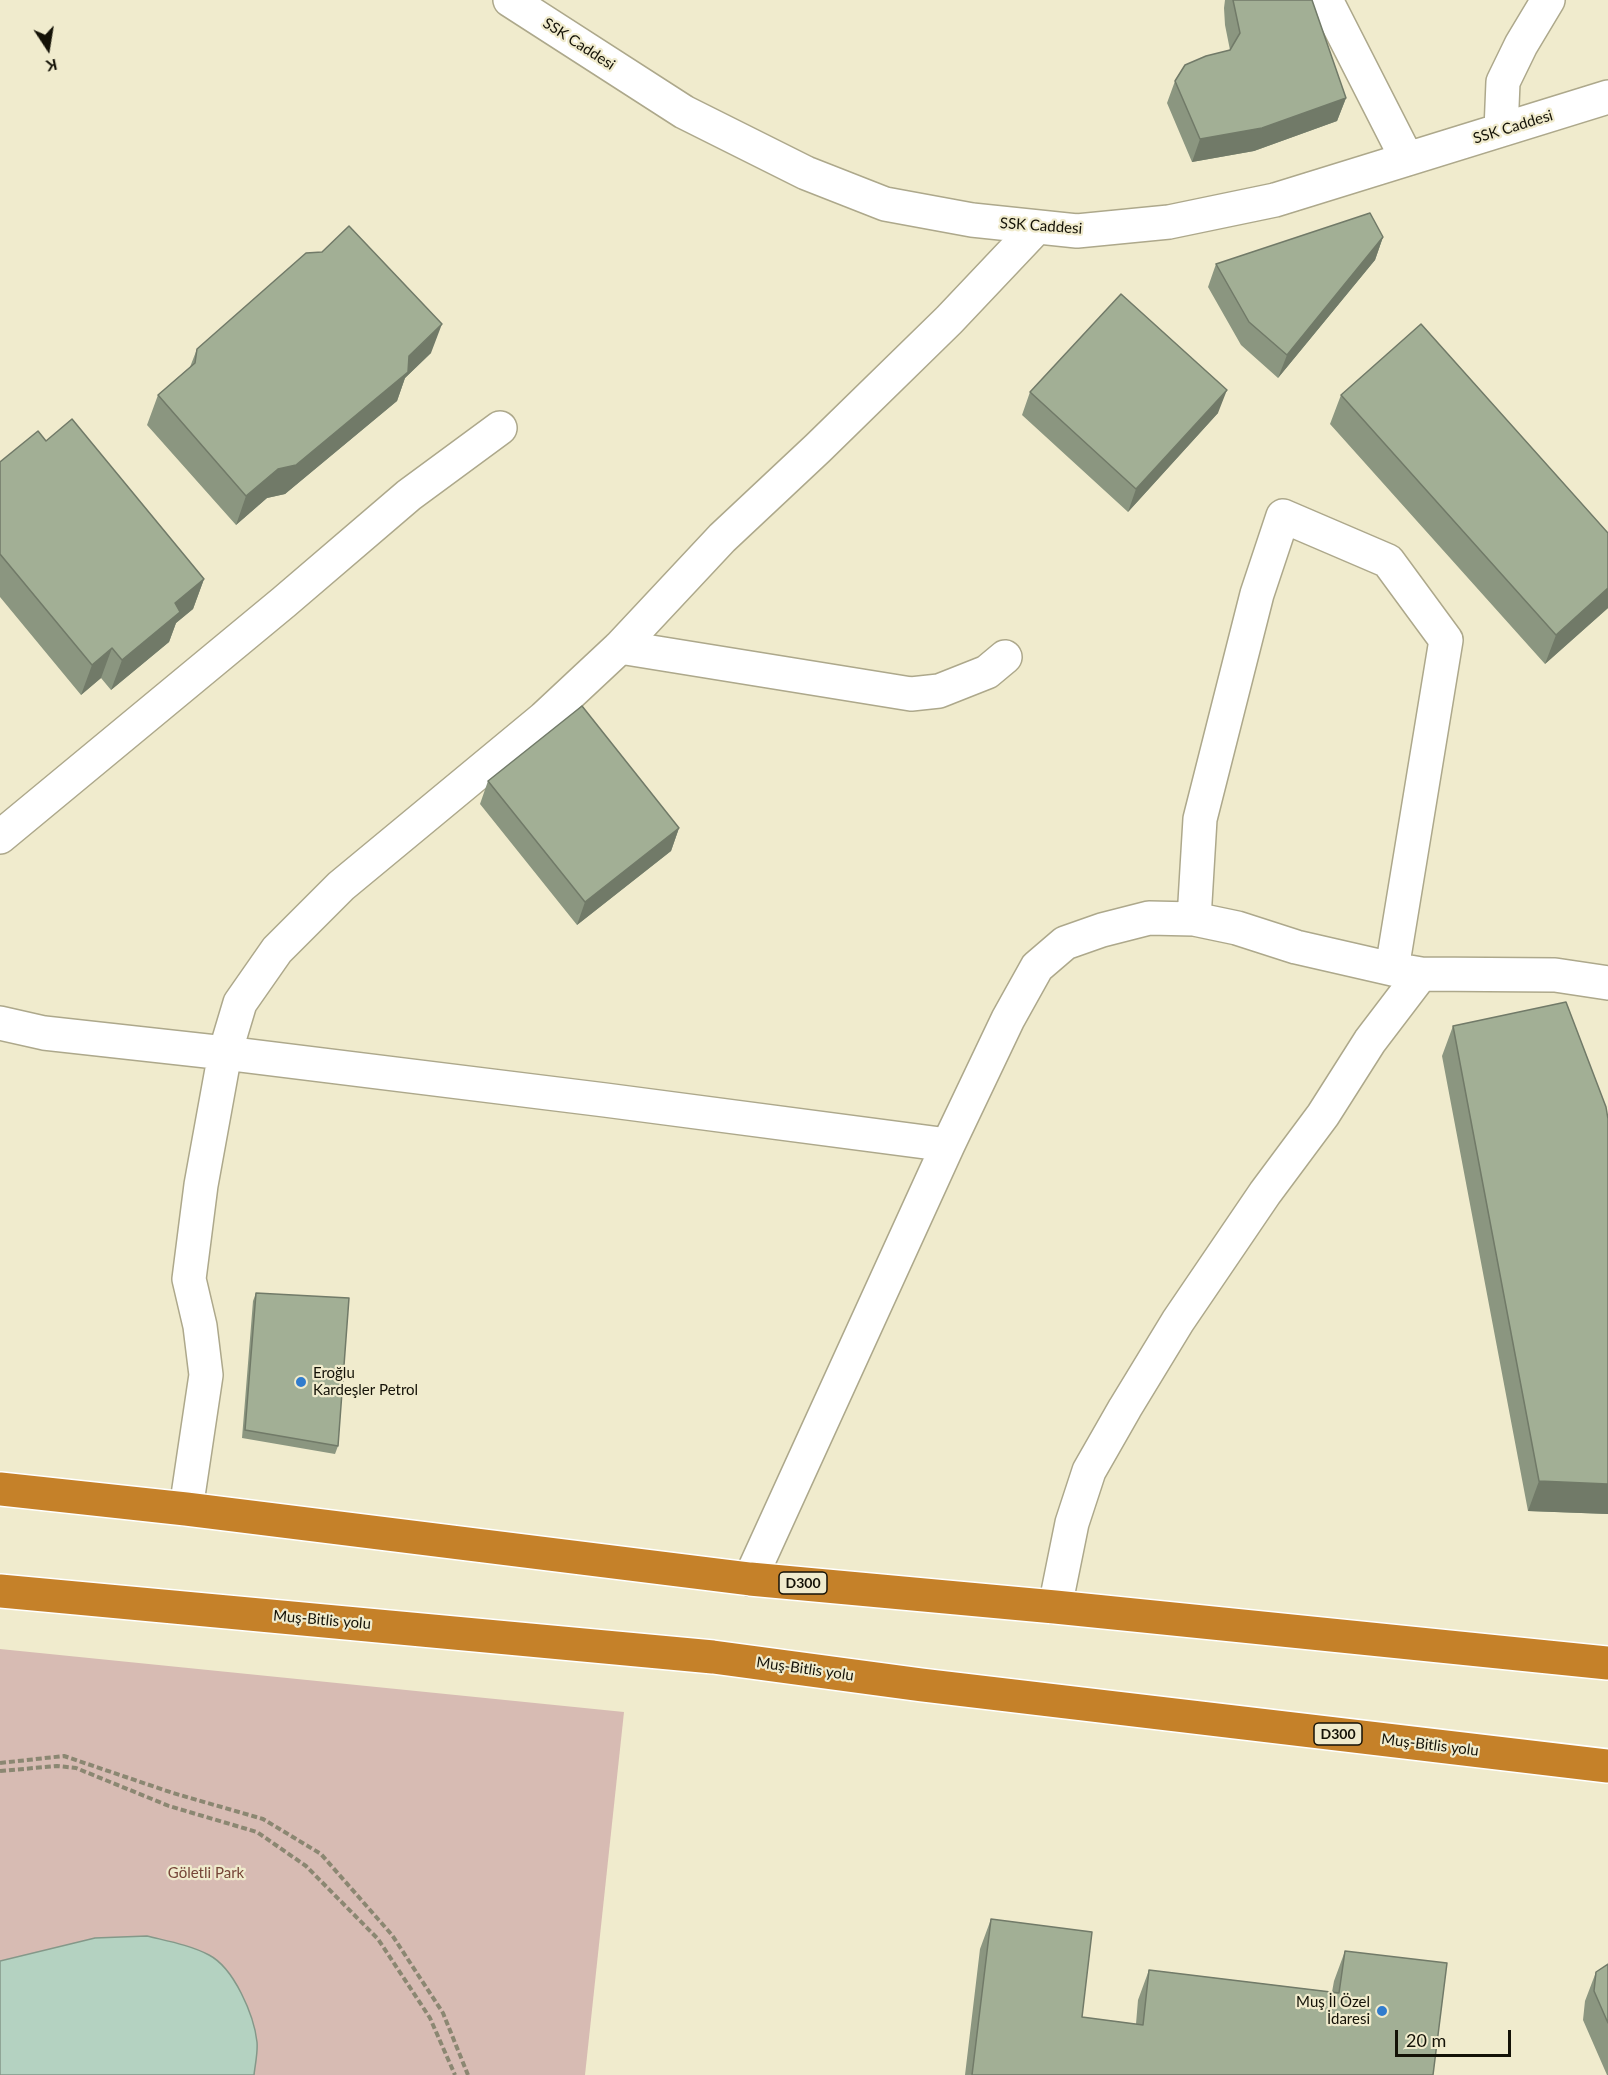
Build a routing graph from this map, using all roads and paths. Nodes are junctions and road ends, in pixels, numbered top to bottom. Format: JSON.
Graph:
{"nodes":[{"id":1,"x":510,"y":0,"type":"edge"},
{"id":2,"x":1326,"y":0,"type":"edge"},
{"id":3,"x":1548,"y":0,"type":"edge"},
{"id":4,"x":1608,"y":97,"type":"edge"},
{"id":5,"x":1501,"y":130,"type":"junction"},
{"id":6,"x":1407,"y":159,"type":"junction"},
{"id":7,"x":1037,"y":227,"type":"junction"},
{"id":8,"x":500,"y":428,"type":"dead end"},
{"id":9,"x":620,"y":647,"type":"junction"},
{"id":10,"x":1005,"y":657,"type":"dead end"},
{"id":11,"x":0,"y":837,"type":"edge"},
{"id":12,"x":1194,"y":919,"type":"junction"},
{"id":13,"x":1406,"y":971,"type":"junction"},
{"id":14,"x":1608,"y":983,"type":"edge"},
{"id":15,"x":0,"y":1023,"type":"edge"},
{"id":16,"x":225,"y":1053,"type":"junction"},
{"id":17,"x":948,"y":1145,"type":"junction"},
{"id":18,"x":0,"y":1489,"type":"edge"},
{"id":19,"x":186,"y":1509,"type":"junction"},
{"id":20,"x":750,"y":1578,"type":"junction"},
{"id":21,"x":0,"y":1591,"type":"edge"},
{"id":22,"x":1055,"y":1607,"type":"junction"},
{"id":23,"x":1608,"y":1663,"type":"edge"},
{"id":24,"x":0,"y":1763,"type":"edge"},
{"id":25,"x":1608,"y":1766,"type":"edge"},
{"id":26,"x":0,"y":1771,"type":"edge"},
{"id":27,"x":455,"y":2075,"type":"edge"},
{"id":28,"x":468,"y":2075,"type":"edge"}],
"edges":[{"from":1,"to":7,"type":"street","name":"SSK Caddesi"},
{"from":2,"to":6,"type":"street"},
{"from":3,"to":5,"type":"street"},
{"from":4,"to":5,"type":"street","name":"SSK Caddesi"},
{"from":5,"to":6,"type":"street","name":"SSK Caddesi"},
{"from":6,"to":7,"type":"street","name":"SSK Caddesi"},
{"from":7,"to":9,"type":"street"},
{"from":8,"to":11,"type":"street"},
{"from":9,"to":10,"type":"street"},
{"from":9,"to":16,"type":"street"},
{"from":12,"to":13,"type":"street"},
{"from":12,"to":13,"type":"street"},
{"from":12,"to":17,"type":"street"},
{"from":13,"to":14,"type":"street"},
{"from":13,"to":22,"type":"street"},
{"from":15,"to":16,"type":"street"},
{"from":16,"to":17,"type":"street"},
{"from":16,"to":19,"type":"street"},
{"from":17,"to":20,"type":"street"},
{"from":18,"to":19,"type":"highway","number":"D300"},
{"from":19,"to":20,"type":"highway","number":"D300"},
{"from":20,"to":22,"type":"highway","number":"D300"},
{"from":21,"to":25,"type":"highway","name":"Muş-Bitlis yolu","number":"D300"},
{"from":22,"to":23,"type":"highway","number":"D300"},
{"from":24,"to":28,"type":"path"},
{"from":26,"to":27,"type":"path"}]}
